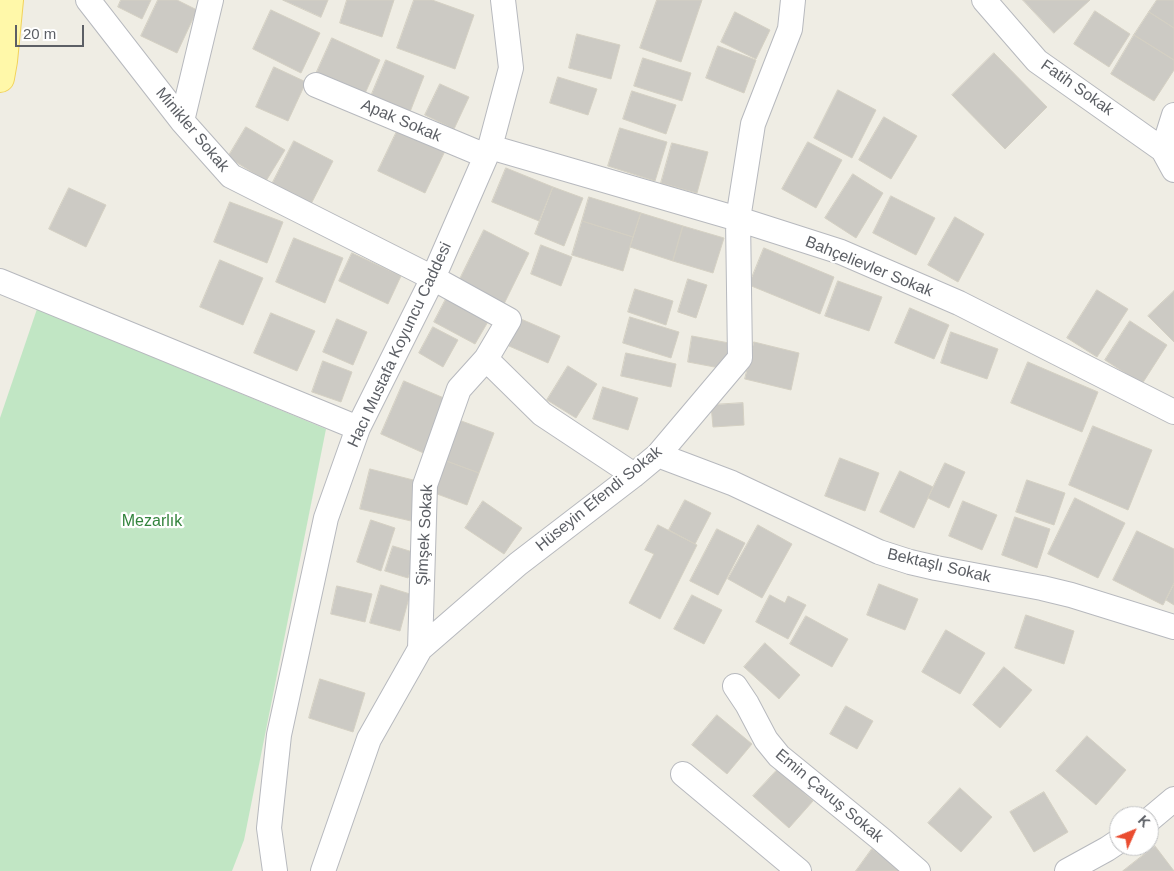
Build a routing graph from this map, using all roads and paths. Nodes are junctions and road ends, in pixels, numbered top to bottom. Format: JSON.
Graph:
{"nodes":[{"id":1,"x":9,"y":0,"type":"edge"},
{"id":2,"x":88,"y":0,"type":"edge"},
{"id":3,"x":211,"y":0,"type":"edge"},
{"id":4,"x":503,"y":0,"type":"edge"},
{"id":5,"x":794,"y":0,"type":"edge"},
{"id":6,"x":984,"y":0,"type":"edge"},
{"id":7,"x":0,"y":78,"type":"edge"},
{"id":8,"x":316,"y":85,"type":"dead end"},
{"id":9,"x":1174,"y":115,"type":"edge"},
{"id":10,"x":182,"y":120,"type":"junction"},
{"id":11,"x":488,"y":152,"type":"junction"},
{"id":12,"x":1169,"y":160,"type":"edge"},
{"id":13,"x":738,"y":219,"type":"junction"},
{"id":14,"x":433,"y":278,"type":"junction"},
{"id":15,"x":0,"y":281,"type":"edge"},
{"id":16,"x":486,"y":359,"type":"junction"},
{"id":17,"x":1174,"y":412,"type":"edge"},
{"id":18,"x":358,"y":428,"type":"junction"},
{"id":19,"x":658,"y":455,"type":"junction"},
{"id":20,"x":634,"y":475,"type":"junction"},
{"id":21,"x":1174,"y":627,"type":"edge"},
{"id":22,"x":420,"y":649,"type":"junction"},
{"id":23,"x":736,"y":686,"type":"dead end"},
{"id":24,"x":683,"y":774,"type":"dead end"},
{"id":25,"x":1174,"y":799,"type":"edge"},
{"id":26,"x":1159,"y":812,"type":"edge"},
{"id":27,"x":1109,"y":848,"type":"edge"},
{"id":28,"x":275,"y":871,"type":"edge"},
{"id":29,"x":323,"y":871,"type":"edge"},
{"id":30,"x":799,"y":871,"type":"edge"},
{"id":31,"x":918,"y":871,"type":"edge"},
{"id":32,"x":1067,"y":871,"type":"edge"}],
"edges":[{"from":1,"to":7,"type":"main road"},
{"from":2,"to":10,"type":"street","name":"Minikler Sokak"},
{"from":3,"to":10,"type":"street"},
{"from":4,"to":11,"type":"street","name":"Hacı Mustafa Koyuncu Caddesi"},
{"from":5,"to":13,"type":"street","name":"Hüseyin Efendi Sokak"},
{"from":6,"to":12,"type":"street","name":"Fatih Sokak"},
{"from":8,"to":11,"type":"street","name":"Apak Sokak"},
{"from":9,"to":12,"type":"street"},
{"from":10,"to":14,"type":"street","name":"Minikler Sokak"},
{"from":11,"to":13,"type":"street","name":"Bahçelievler Sokak"},
{"from":11,"to":14,"type":"street","name":"Hacı Mustafa Koyuncu Caddesi"},
{"from":13,"to":17,"type":"street","name":"Bahçelievler Sokak"},
{"from":13,"to":19,"type":"street","name":"Hüseyin Efendi Sokak"},
{"from":14,"to":16,"type":"street","name":"Şimşek Sokak"},
{"from":14,"to":18,"type":"street","name":"Hacı Mustafa Koyuncu Caddesi"},
{"from":15,"to":18,"type":"street"},
{"from":16,"to":20,"type":"street"},
{"from":16,"to":22,"type":"street","name":"Şimşek Sokak"},
{"from":18,"to":28,"type":"street","name":"Hacı Mustafa Koyuncu Caddesi"},
{"from":19,"to":20,"type":"street","name":"Hüseyin Efendi Sokak"},
{"from":19,"to":21,"type":"street","name":"Bektaşlı Sokak"},
{"from":20,"to":22,"type":"street","name":"Hüseyin Efendi Sokak"},
{"from":22,"to":29,"type":"street","name":"Hüseyin Efendi Sokak"},
{"from":23,"to":31,"type":"street","name":"Emin Çavuş Sokak"},
{"from":24,"to":30,"type":"street"},
{"from":25,"to":26,"type":"street"},
{"from":27,"to":32,"type":"street"}]}
